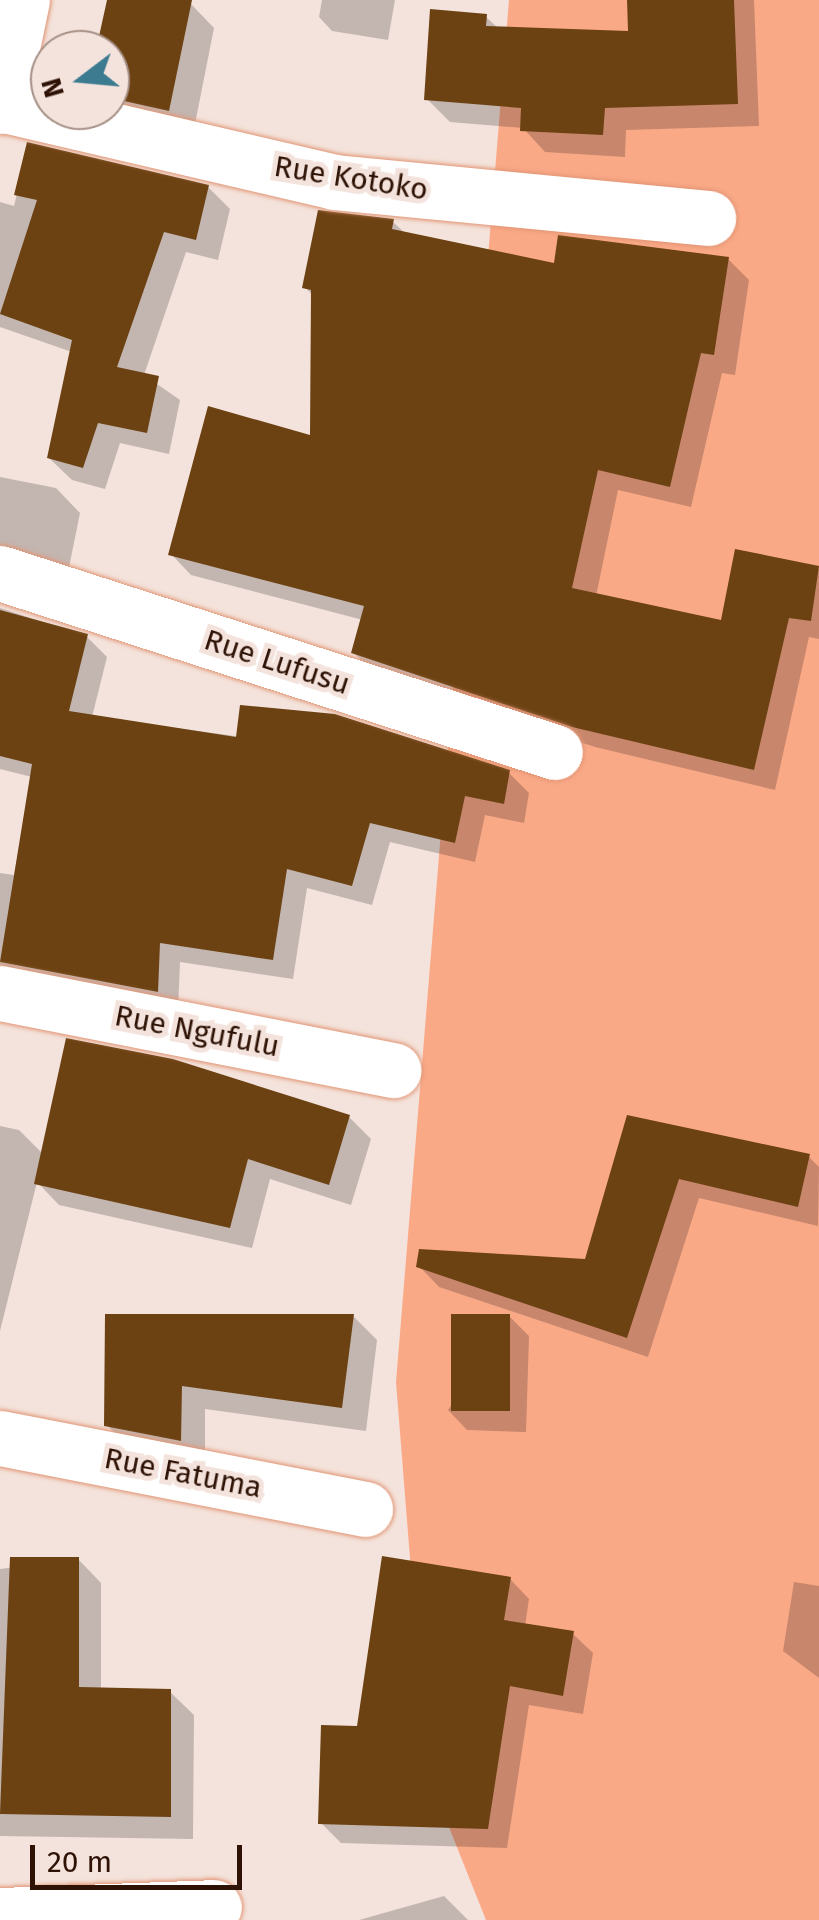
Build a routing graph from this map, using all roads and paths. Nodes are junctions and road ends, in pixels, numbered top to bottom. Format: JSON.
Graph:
{"nodes":[{"id":1,"x":22,"y":0,"type":"edge"},
{"id":2,"x":0,"y":104,"type":"edge"},
{"id":3,"x":708,"y":218,"type":"dead end"},
{"id":4,"x":0,"y":573,"type":"edge"},
{"id":5,"x":555,"y":752,"type":"dead end"},
{"id":6,"x":0,"y":993,"type":"edge"},
{"id":7,"x":394,"y":1070,"type":"dead end"},
{"id":8,"x":0,"y":1438,"type":"edge"},
{"id":9,"x":365,"y":1509,"type":"dead end"},
{"id":10,"x":214,"y":1907,"type":"dead end"},
{"id":11,"x":0,"y":1915,"type":"edge"}],
"edges":[{"from":1,"to":2,"type":"street"},
{"from":2,"to":3,"type":"street","name":"Rue Kotoko"},
{"from":4,"to":5,"type":"street","name":"Rue Lufusu"},
{"from":6,"to":7,"type":"street","name":"Rue Ngufulu"},
{"from":8,"to":9,"type":"street","name":"Rue Fatuma"},
{"from":10,"to":11,"type":"street"}]}
